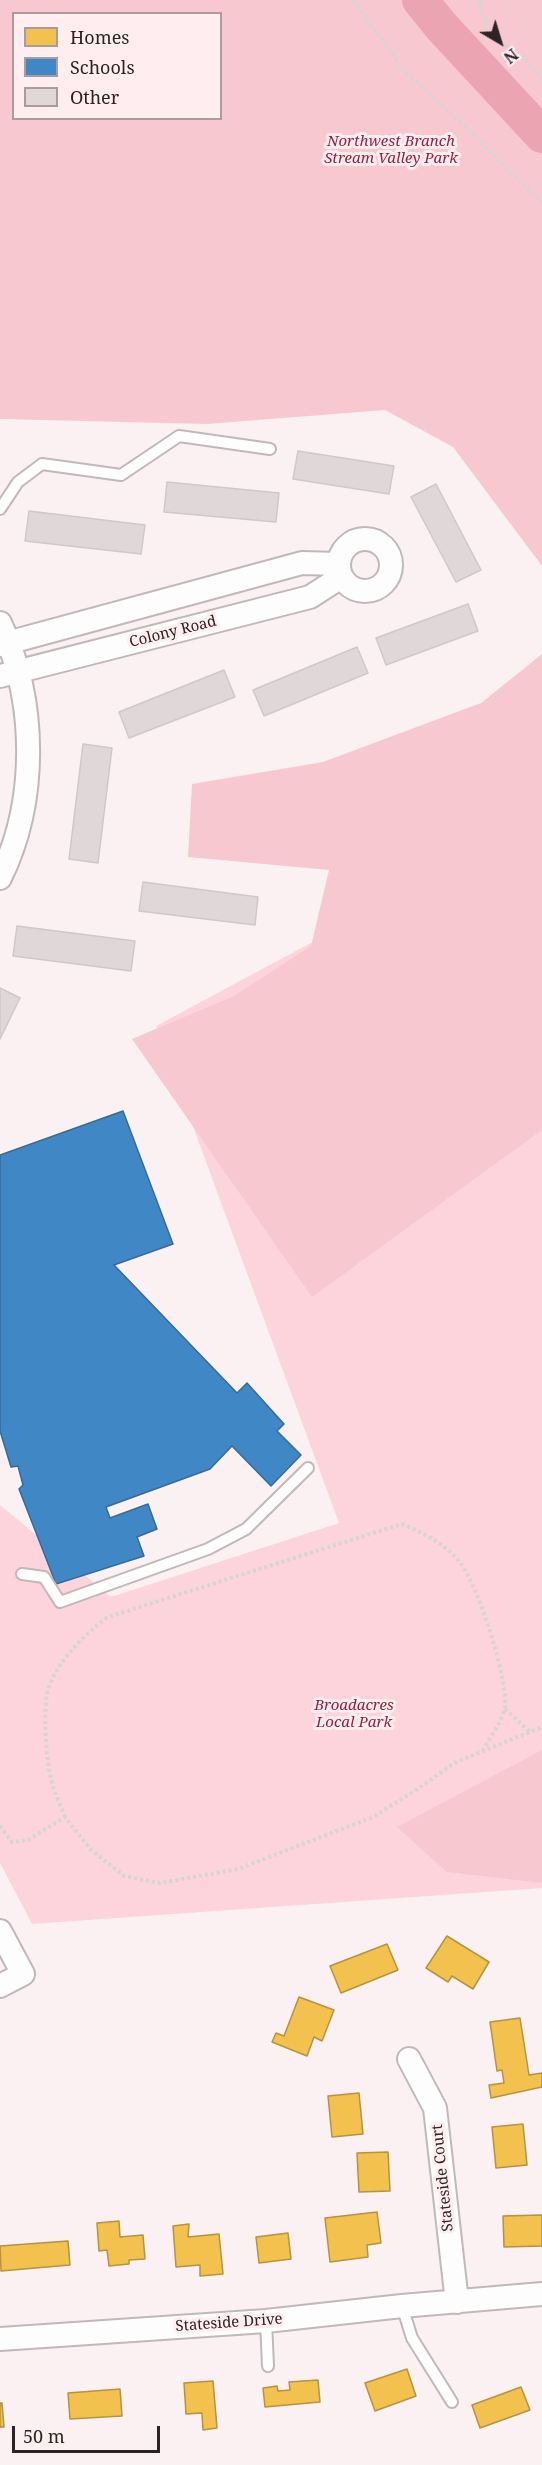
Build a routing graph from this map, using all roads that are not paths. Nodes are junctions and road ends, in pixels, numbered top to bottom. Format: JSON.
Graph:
{"nodes":[{"id":1,"x":270,"y":449,"type":"dead end"},
{"id":2,"x":0,"y":509,"type":"edge"},
{"id":3,"x":3,"y":636,"type":"edge"},
{"id":4,"x":9,"y":674,"type":"edge"},
{"id":5,"x":0,"y":878,"type":"edge"},
{"id":6,"x":308,"y":1468,"type":"dead end"},
{"id":7,"x":22,"y":1574,"type":"dead end"},
{"id":8,"x":0,"y":1931,"type":"edge"},
{"id":9,"x":0,"y":1986,"type":"edge"},
{"id":10,"x":409,"y":2060,"type":"dead end"},
{"id":11,"x":542,"y":2295,"type":"edge"},
{"id":12,"x":457,"y":2302,"type":"junction"},
{"id":13,"x":402,"y":2306,"type":"junction"},
{"id":14,"x":266,"y":2321,"type":"junction"},
{"id":15,"x":0,"y":2339,"type":"edge"},
{"id":16,"x":268,"y":2366,"type":"dead end"},
{"id":17,"x":452,"y":2402,"type":"dead end"}],
"edges":[{"from":1,"to":2,"type":"lane"},
{"from":3,"to":4,"type":"street"},
{"from":3,"to":4,"type":"street","name":"Colony Road"},
{"from":4,"to":5,"type":"street"},
{"from":6,"to":7,"type":"lane"},
{"from":8,"to":9,"type":"street"},
{"from":10,"to":12,"type":"street","name":"Stateside Court"},
{"from":11,"to":12,"type":"street","name":"Stateside Drive"},
{"from":12,"to":13,"type":"street","name":"Stateside Drive"},
{"from":13,"to":14,"type":"street","name":"Stateside Drive"},
{"from":13,"to":17,"type":"lane"},
{"from":14,"to":15,"type":"street","name":"Stateside Drive"},
{"from":14,"to":16,"type":"lane"}]}
